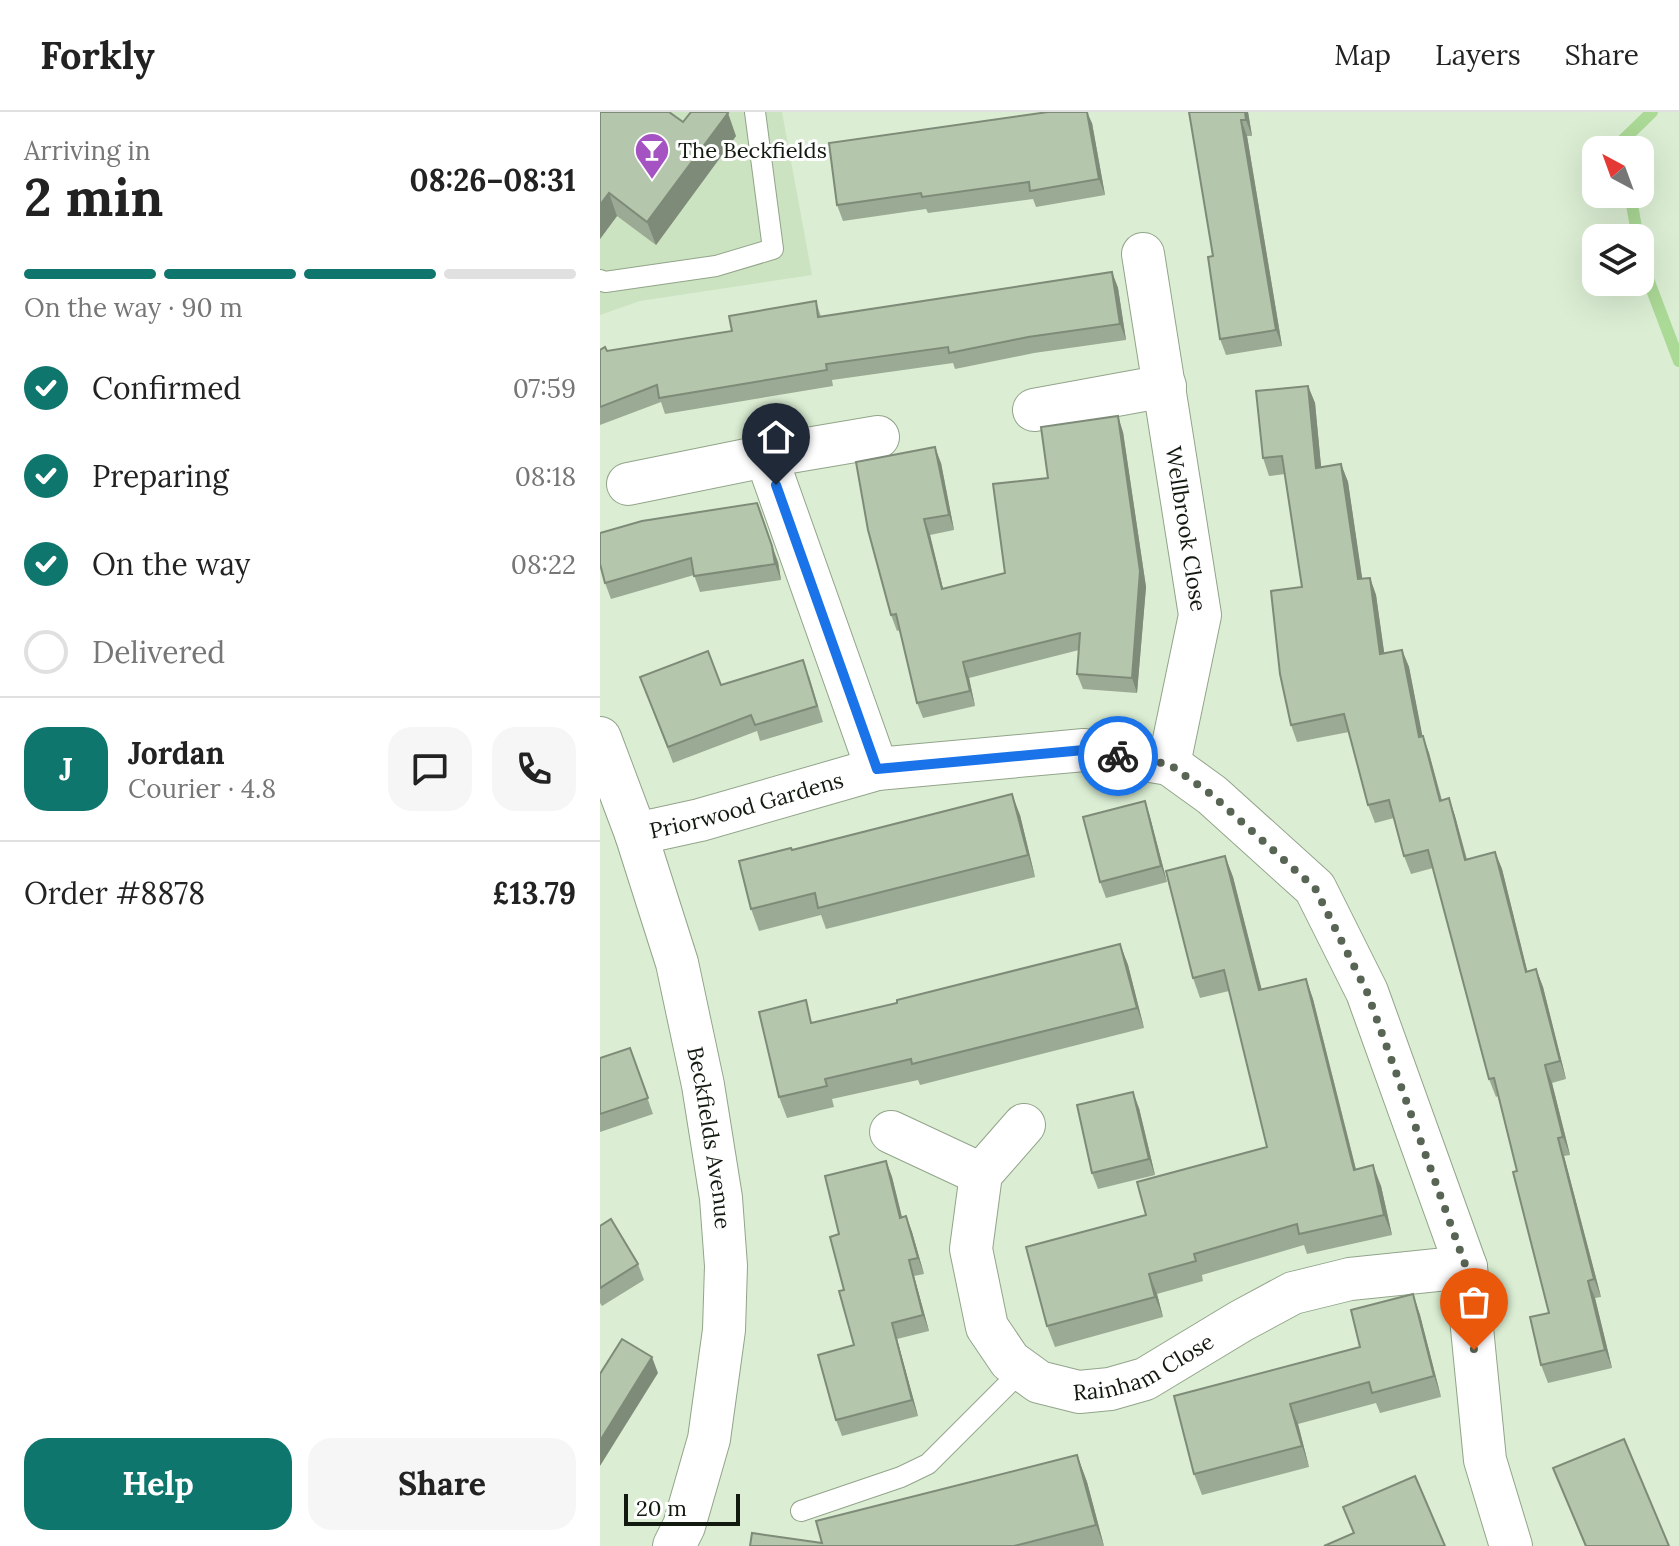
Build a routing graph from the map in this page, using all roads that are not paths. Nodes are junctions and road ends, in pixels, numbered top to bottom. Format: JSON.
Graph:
{"nodes":[{"id":1,"x":755,"y":112,"type":"edge"},
{"id":2,"x":1143,"y":254,"type":"dead end"},
{"id":3,"x":600,"y":280,"type":"edge"},
{"id":4,"x":1165,"y":386,"type":"junction"},
{"id":5,"x":1034,"y":410,"type":"dead end"},
{"id":6,"x":878,"y":437,"type":"dead end"},
{"id":7,"x":766,"y":456,"type":"junction"},
{"id":8,"x":628,"y":484,"type":"dead end"},
{"id":9,"x":600,"y":738,"type":"edge"},
{"id":10,"x":1169,"y":764,"type":"junction"},
{"id":11,"x":877,"y":769,"type":"junction"},
{"id":12,"x":636,"y":834,"type":"junction"},
{"id":13,"x":1024,"y":1125,"type":"dead end"},
{"id":14,"x":891,"y":1132,"type":"dead end"},
{"id":15,"x":981,"y":1174,"type":"junction"},
{"id":16,"x":1466,"y":1267,"type":"junction"},
{"id":17,"x":1022,"y":1370,"type":"junction"},
{"id":18,"x":801,"y":1511,"type":"dead end"},
{"id":19,"x":674,"y":1546,"type":"edge"},
{"id":20,"x":1511,"y":1546,"type":"edge"}],
"edges":[{"from":1,"to":3,"type":"lane"},
{"from":2,"to":4,"type":"street","name":"Wellbrook Close"},
{"from":4,"to":5,"type":"street"},
{"from":4,"to":10,"type":"street","name":"Wellbrook Close"},
{"from":6,"to":7,"type":"street"},
{"from":7,"to":8,"type":"street"},
{"from":7,"to":11,"type":"street"},
{"from":9,"to":12,"type":"street","name":"Beckfields Avenue"},
{"from":10,"to":11,"type":"street","name":"Priorwood Gardens"},
{"from":10,"to":16,"type":"street","name":"Priorwood Gardens"},
{"from":11,"to":12,"type":"street","name":"Priorwood Gardens"},
{"from":12,"to":19,"type":"street","name":"Beckfields Avenue"},
{"from":13,"to":15,"type":"street"},
{"from":14,"to":15,"type":"street"},
{"from":15,"to":17,"type":"street","name":"Rainham Close"},
{"from":16,"to":17,"type":"street","name":"Rainham Close"},
{"from":16,"to":20,"type":"street","name":"Priorwood Gardens"},
{"from":17,"to":18,"type":"lane"}]}
